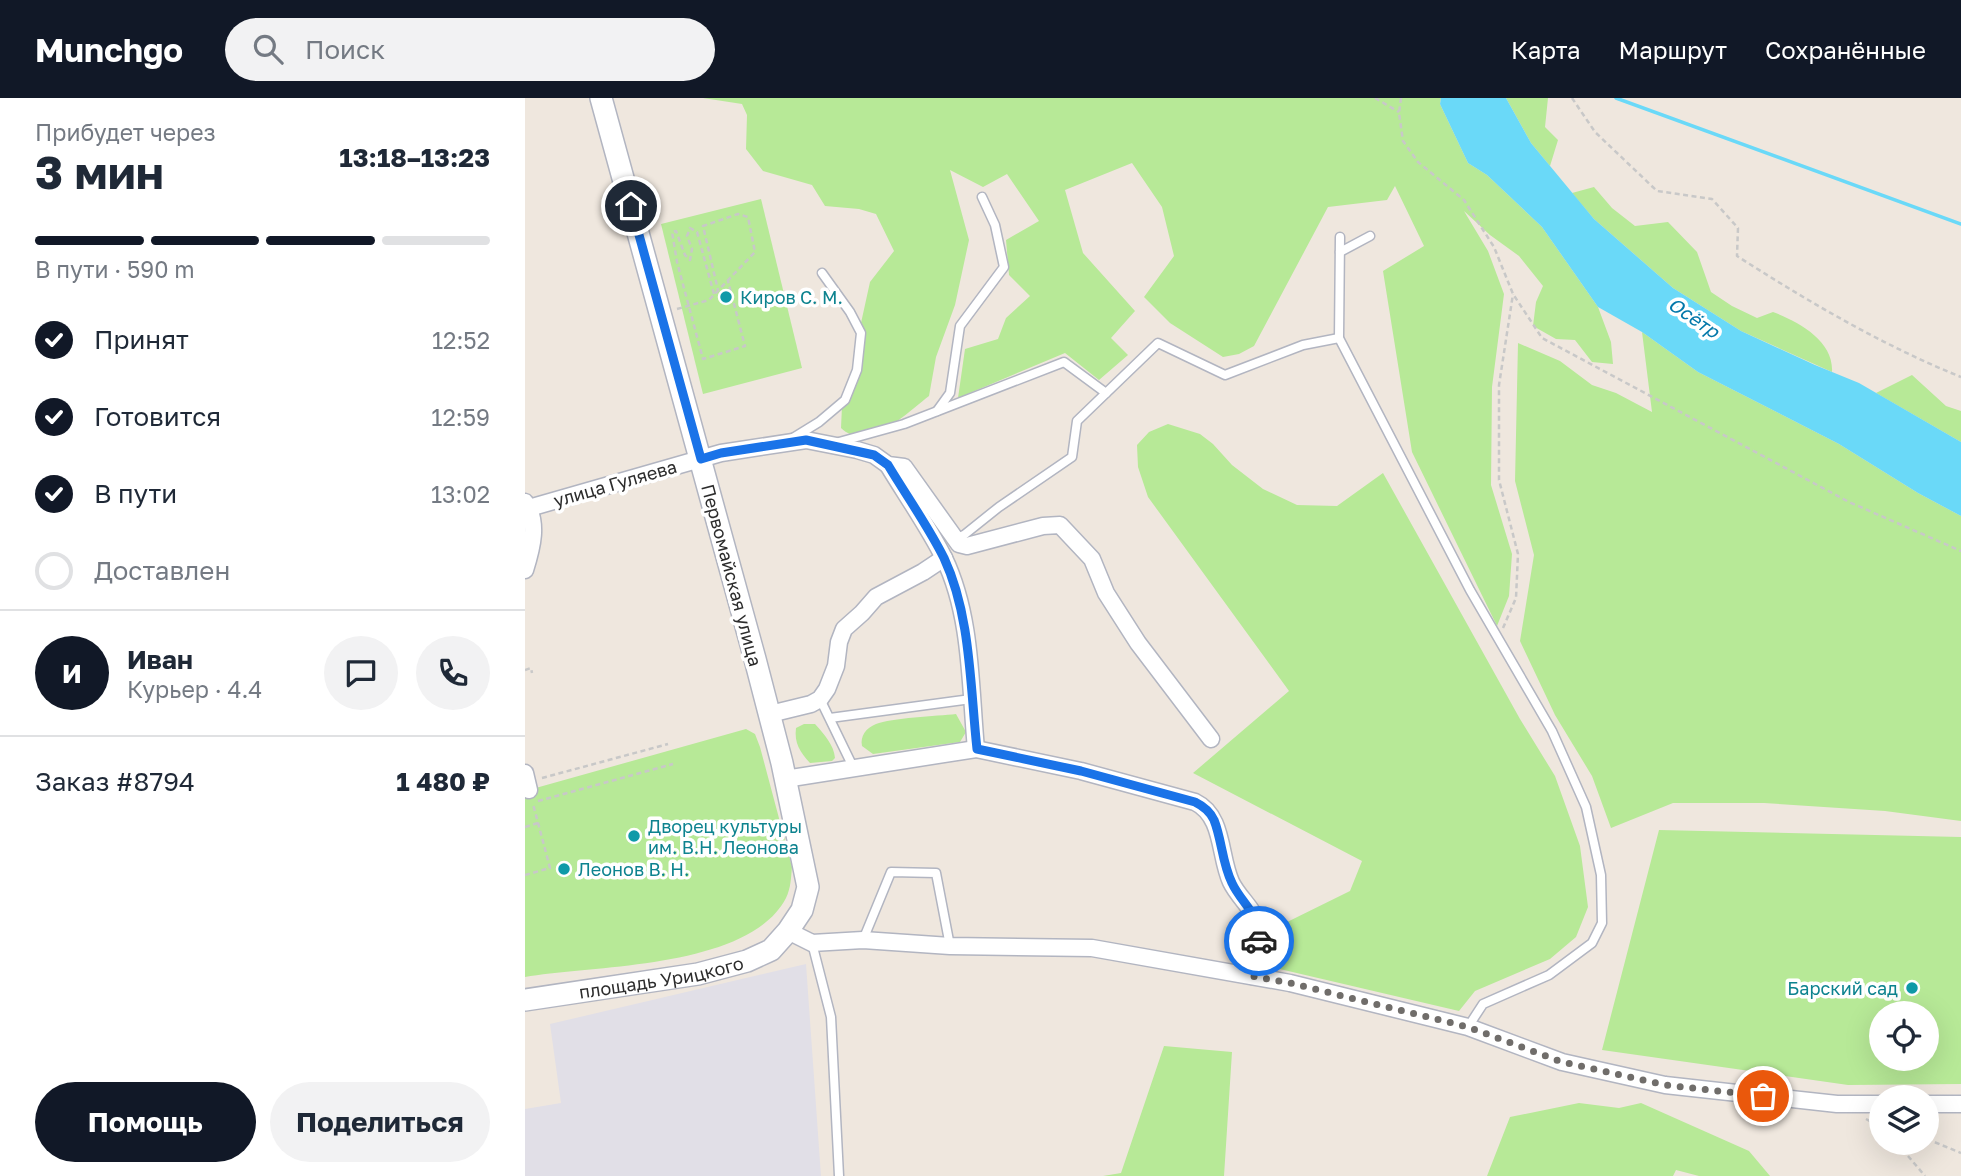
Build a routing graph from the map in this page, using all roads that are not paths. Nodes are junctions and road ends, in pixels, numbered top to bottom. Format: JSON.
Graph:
{"nodes":[{"id":1,"x":601,"y":98,"type":"edge"},
{"id":2,"x":982,"y":197,"type":"dead end"},
{"id":3,"x":1370,"y":236,"type":"dead end"},
{"id":4,"x":1340,"y":237,"type":"dead end"},
{"id":5,"x":1340,"y":252,"type":"junction"},
{"id":6,"x":822,"y":272,"type":"dead end"},
{"id":7,"x":1339,"y":338,"type":"junction"},
{"id":8,"x":1106,"y":393,"type":"junction"},
{"id":9,"x":936,"y":412,"type":"junction"},
{"id":10,"x":784,"y":443,"type":"junction"},
{"id":11,"x":829,"y":445,"type":"junction"},
{"id":12,"x":701,"y":459,"type":"junction"},
{"id":13,"x":888,"y":465,"type":"junction"},
{"id":14,"x":527,"y":505,"type":"edge"},
{"id":15,"x":955,"y":538,"type":"junction"},
{"id":16,"x":944,"y":558,"type":"junction"},
{"id":17,"x":525,"y":570,"type":"edge"},
{"id":18,"x":820,"y":699,"type":"junction"},
{"id":19,"x":971,"y":699,"type":"junction"},
{"id":20,"x":770,"y":714,"type":"junction"},
{"id":21,"x":830,"y":718,"type":"junction"},
{"id":22,"x":1212,"y":739,"type":"dead end"},
{"id":23,"x":977,"y":749,"type":"junction"},
{"id":24,"x":854,"y":769,"type":"junction"},
{"id":25,"x":785,"y":779,"type":"junction"},
{"id":26,"x":788,"y":930,"type":"junction"},
{"id":27,"x":863,"y":940,"type":"junction"},
{"id":28,"x":812,"y":943,"type":"junction"},
{"id":29,"x":950,"y":946,"type":"junction"},
{"id":30,"x":1252,"y":976,"type":"junction"},
{"id":31,"x":525,"y":1000,"type":"edge"},
{"id":32,"x":1468,"y":1027,"type":"junction"},
{"id":33,"x":1869,"y":1104,"type":"edge"},
{"id":34,"x":1939,"y":1104,"type":"edge"},
{"id":35,"x":1961,"y":1104,"type":"edge"},
{"id":36,"x":839,"y":1176,"type":"edge"}],
"edges":[{"from":1,"to":12,"type":"main road","name":"Первомайская улица"},
{"from":2,"to":9,"type":"lane"},
{"from":3,"to":5,"type":"lane"},
{"from":4,"to":5,"type":"lane"},
{"from":5,"to":7,"type":"lane"},
{"from":6,"to":10,"type":"lane"},
{"from":7,"to":8,"type":"lane"},
{"from":7,"to":32,"type":"lane"},
{"from":8,"to":9,"type":"lane"},
{"from":8,"to":15,"type":"lane"},
{"from":9,"to":11,"type":"lane"},
{"from":10,"to":11,"type":"street","name":"улица Гуляева"},
{"from":10,"to":12,"type":"street","name":"улица Гуляева"},
{"from":11,"to":13,"type":"street","name":"улица Гуляева"},
{"from":12,"to":14,"type":"street","name":"улица Гуляева"},
{"from":12,"to":20,"type":"main road","name":"Первомайская улица"},
{"from":13,"to":15,"type":"street","name":"улица Гуляева"},
{"from":13,"to":16,"type":"street"},
{"from":14,"to":17,"type":"street"},
{"from":15,"to":22,"type":"street"},
{"from":16,"to":18,"type":"street"},
{"from":16,"to":19,"type":"street"},
{"from":18,"to":20,"type":"street"},
{"from":18,"to":21,"type":"lane"},
{"from":19,"to":21,"type":"lane"},
{"from":19,"to":23,"type":"street"},
{"from":20,"to":25,"type":"main road","name":"Первомайская улица"},
{"from":21,"to":24,"type":"lane"},
{"from":23,"to":24,"type":"street"},
{"from":23,"to":30,"type":"street"},
{"from":24,"to":25,"type":"street"},
{"from":25,"to":26,"type":"main road","name":"Первомайская улица"},
{"from":26,"to":28,"type":"street"},
{"from":26,"to":31,"type":"main road","name":"площадь Урицкого"},
{"from":27,"to":28,"type":"street"},
{"from":27,"to":29,"type":"street"},
{"from":27,"to":29,"type":"lane"},
{"from":28,"to":36,"type":"lane"},
{"from":29,"to":30,"type":"street"},
{"from":30,"to":32,"type":"street"},
{"from":32,"to":33,"type":"street"},
{"from":34,"to":35,"type":"street"}]}
